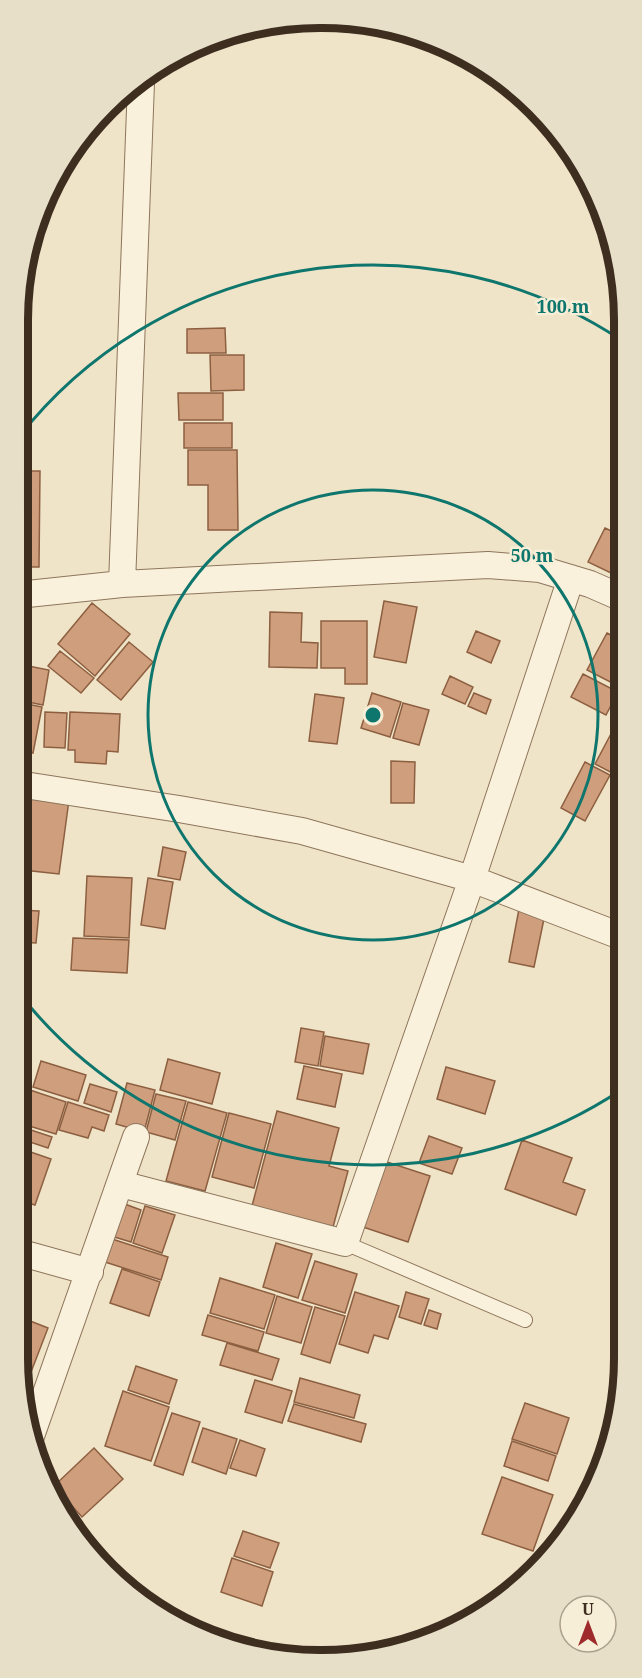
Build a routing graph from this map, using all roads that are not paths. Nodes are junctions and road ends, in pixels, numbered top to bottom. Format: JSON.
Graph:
{"nodes":[{"id":1,"x":141,"y":91,"type":"edge"},
{"id":2,"x":571,"y":578,"type":"junction"},
{"id":3,"x":122,"y":584,"type":"junction"},
{"id":4,"x":28,"y":594,"type":"edge"},
{"id":5,"x":614,"y":595,"type":"edge"},
{"id":6,"x":28,"y":786,"type":"edge"},
{"id":7,"x":472,"y":879,"type":"junction"},
{"id":8,"x":614,"y":934,"type":"edge"},
{"id":9,"x":136,"y":1137,"type":"dead end"},
{"id":10,"x":121,"y":1184,"type":"junction"},
{"id":11,"x":345,"y":1243,"type":"junction"},
{"id":12,"x":28,"y":1255,"type":"edge"},
{"id":13,"x":90,"y":1272,"type":"junction"},
{"id":14,"x":525,"y":1320,"type":"dead end"},
{"id":15,"x":36,"y":1423,"type":"edge"}],
"edges":[{"from":1,"to":3,"type":"street"},
{"from":2,"to":3,"type":"street"},
{"from":2,"to":5,"type":"street"},
{"from":2,"to":7,"type":"street"},
{"from":3,"to":4,"type":"street"},
{"from":6,"to":7,"type":"street"},
{"from":7,"to":8,"type":"street"},
{"from":7,"to":11,"type":"street"},
{"from":9,"to":10,"type":"street"},
{"from":10,"to":11,"type":"street"},
{"from":10,"to":13,"type":"street"},
{"from":11,"to":14,"type":"lane"},
{"from":12,"to":13,"type":"street"},
{"from":13,"to":15,"type":"street"}]}
